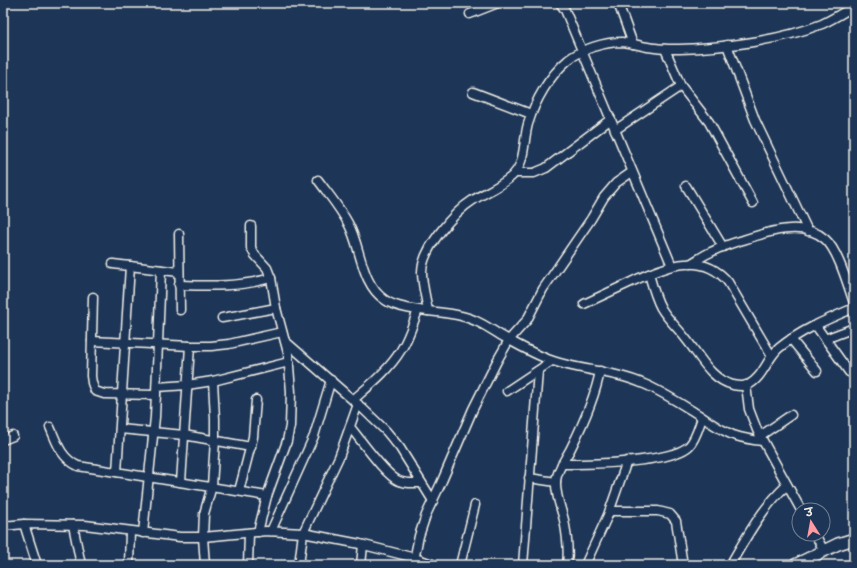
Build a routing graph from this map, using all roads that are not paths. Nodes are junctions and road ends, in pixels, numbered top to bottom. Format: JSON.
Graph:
{"nodes":[{"id":1,"x":498,"y":3,"type":"edge"},
{"id":2,"x":560,"y":3,"type":"edge"},
{"id":3,"x":618,"y":3,"type":"edge"},
{"id":4,"x":854,"y":6,"type":"edge"},
{"id":5,"x":470,"y":14,"type":"dead end"},
{"id":6,"x":633,"y":44,"type":"junction"},
{"id":7,"x":727,"y":44,"type":"junction"},
{"id":8,"x":665,"y":49,"type":"junction"},
{"id":9,"x":582,"y":52,"type":"junction"},
{"id":10,"x":680,"y":86,"type":"junction"},
{"id":11,"x":473,"y":92,"type":"dead end"},
{"id":12,"x":532,"y":114,"type":"junction"},
{"id":13,"x":611,"y":119,"type":"junction"},
{"id":14,"x":616,"y":130,"type":"junction"},
{"id":15,"x":632,"y":172,"type":"junction"},
{"id":16,"x":515,"y":173,"type":"junction"},
{"id":17,"x":318,"y":180,"type":"dead end"},
{"id":18,"x":686,"y":186,"type":"dead end"},
{"id":19,"x":753,"y":203,"type":"dead end"},
{"id":20,"x":251,"y":226,"type":"dead end"},
{"id":21,"x":808,"y":231,"type":"junction"},
{"id":22,"x":179,"y":234,"type":"dead end"},
{"id":23,"x":723,"y":247,"type":"junction"},
{"id":24,"x":113,"y":264,"type":"dead end"},
{"id":25,"x":690,"y":264,"type":"junction"},
{"id":26,"x":130,"y":266,"type":"junction"},
{"id":27,"x":672,"y":266,"type":"junction"},
{"id":28,"x":161,"y":270,"type":"junction"},
{"id":29,"x":179,"y":272,"type":"junction"},
{"id":30,"x":649,"y":274,"type":"junction"},
{"id":31,"x":271,"y":278,"type":"junction"},
{"id":32,"x":179,"y":285,"type":"junction"},
{"id":33,"x":93,"y":297,"type":"dead end"},
{"id":34,"x":854,"y":303,"type":"edge"},
{"id":35,"x":584,"y":304,"type":"dead end"},
{"id":36,"x":276,"y":308,"type":"junction"},
{"id":37,"x":854,"y":308,"type":"edge"},
{"id":38,"x":180,"y":310,"type":"dead end"},
{"id":39,"x":418,"y":310,"type":"junction"},
{"id":40,"x":428,"y":311,"type":"junction"},
{"id":41,"x":222,"y":318,"type":"dead end"},
{"id":42,"x":816,"y":326,"type":"junction"},
{"id":43,"x":854,"y":328,"type":"edge"},
{"id":44,"x":282,"y":332,"type":"junction"},
{"id":45,"x":791,"y":339,"type":"junction"},
{"id":46,"x":825,"y":339,"type":"junction"},
{"id":47,"x":509,"y":340,"type":"junction"},
{"id":48,"x":92,"y":341,"type":"junction"},
{"id":49,"x":285,"y":341,"type":"junction"},
{"id":50,"x":126,"y":343,"type":"junction"},
{"id":51,"x":159,"y":344,"type":"junction"},
{"id":52,"x":190,"y":346,"type":"junction"},
{"id":53,"x":772,"y":355,"type":"junction"},
{"id":54,"x":552,"y":361,"type":"junction"},
{"id":55,"x":289,"y":362,"type":"junction"},
{"id":56,"x":538,"y":371,"type":"junction"},
{"id":57,"x":600,"y":371,"type":"junction"},
{"id":58,"x":817,"y":371,"type":"dead end"},
{"id":59,"x":849,"y":372,"type":"dead end"},
{"id":60,"x":331,"y":380,"type":"junction"},
{"id":61,"x":213,"y":381,"type":"junction"},
{"id":62,"x":188,"y":385,"type":"junction"},
{"id":63,"x":746,"y":385,"type":"junction"},
{"id":64,"x":156,"y":391,"type":"junction"},
{"id":65,"x":507,"y":391,"type":"dead end"},
{"id":66,"x":123,"y":394,"type":"junction"},
{"id":67,"x":256,"y":400,"type":"dead end"},
{"id":68,"x":355,"y":402,"type":"junction"},
{"id":69,"x":791,"y":415,"type":"dead end"},
{"id":70,"x":702,"y":418,"type":"junction"},
{"id":71,"x":350,"y":426,"type":"junction"},
{"id":72,"x":50,"y":427,"type":"dead end"},
{"id":73,"x":120,"y":429,"type":"junction"},
{"id":74,"x":154,"y":432,"type":"junction"},
{"id":75,"x":184,"y":435,"type":"junction"},
{"id":76,"x":13,"y":436,"type":"dead end"},
{"id":77,"x":761,"y":439,"type":"junction"},
{"id":78,"x":3,"y":440,"type":"edge"},
{"id":79,"x":215,"y":440,"type":"junction"},
{"id":80,"x":251,"y":447,"type":"junction"},
{"id":81,"x":627,"y":461,"type":"junction"},
{"id":82,"x":562,"y":464,"type":"junction"},
{"id":83,"x":117,"y":472,"type":"junction"},
{"id":84,"x":149,"y":477,"type":"junction"},
{"id":85,"x":530,"y":478,"type":"junction"},
{"id":86,"x":181,"y":482,"type":"junction"},
{"id":87,"x":556,"y":482,"type":"junction"},
{"id":88,"x":421,"y":483,"type":"junction"},
{"id":89,"x":786,"y":485,"type":"junction"},
{"id":90,"x":212,"y":486,"type":"junction"},
{"id":91,"x":239,"y":491,"type":"junction"},
{"id":92,"x":267,"y":496,"type":"junction"},
{"id":93,"x":433,"y":501,"type":"junction"},
{"id":94,"x":796,"y":502,"type":"edge"},
{"id":95,"x":475,"y":504,"type":"dead end"},
{"id":96,"x":610,"y":511,"type":"junction"},
{"id":97,"x":24,"y":524,"type":"junction"},
{"id":98,"x":73,"y":525,"type":"junction"},
{"id":99,"x":3,"y":526,"type":"edge"},
{"id":100,"x":130,"y":531,"type":"junction"},
{"id":101,"x":271,"y":531,"type":"junction"},
{"id":102,"x":258,"y":532,"type":"junction"},
{"id":103,"x":303,"y":532,"type":"junction"},
{"id":104,"x":144,"y":533,"type":"junction"},
{"id":105,"x":249,"y":533,"type":"junction"},
{"id":106,"x":203,"y":537,"type":"junction"},
{"id":107,"x":854,"y":539,"type":"edge"},
{"id":108,"x":820,"y":542,"type":"edge"},
{"id":109,"x":363,"y":545,"type":"junction"},
{"id":110,"x":824,"y":550,"type":"junction"},
{"id":111,"x":414,"y":562,"type":"edge"},
{"id":112,"x":37,"y":565,"type":"edge"},
{"id":113,"x":81,"y":565,"type":"edge"},
{"id":114,"x":130,"y":565,"type":"edge"},
{"id":115,"x":204,"y":565,"type":"edge"},
{"id":116,"x":248,"y":565,"type":"edge"},
{"id":117,"x":299,"y":565,"type":"edge"},
{"id":118,"x":361,"y":565,"type":"edge"},
{"id":119,"x":435,"y":565,"type":"edge"},
{"id":120,"x":460,"y":565,"type":"edge"},
{"id":121,"x":523,"y":565,"type":"edge"},
{"id":122,"x":567,"y":565,"type":"edge"},
{"id":123,"x":585,"y":565,"type":"edge"},
{"id":124,"x":683,"y":565,"type":"edge"},
{"id":125,"x":730,"y":565,"type":"edge"},
{"id":126,"x":795,"y":565,"type":"edge"}],
"edges":[{"from":1,"to":5,"type":"street"},
{"from":2,"to":9,"type":"street"},
{"from":3,"to":6,"type":"street"},
{"from":4,"to":7,"type":"street"},
{"from":6,"to":8,"type":"street"},
{"from":6,"to":9,"type":"street"},
{"from":7,"to":8,"type":"street"},
{"from":7,"to":21,"type":"street"},
{"from":8,"to":10,"type":"street"},
{"from":9,"to":12,"type":"street"},
{"from":9,"to":13,"type":"street"},
{"from":10,"to":14,"type":"street"},
{"from":10,"to":19,"type":"street"},
{"from":11,"to":12,"type":"street"},
{"from":12,"to":16,"type":"street"},
{"from":13,"to":14,"type":"street"},
{"from":13,"to":16,"type":"street"},
{"from":14,"to":15,"type":"street"},
{"from":15,"to":27,"type":"street"},
{"from":15,"to":47,"type":"street"},
{"from":16,"to":40,"type":"street"},
{"from":17,"to":39,"type":"street"},
{"from":18,"to":23,"type":"street"},
{"from":20,"to":31,"type":"street"},
{"from":21,"to":23,"type":"street"},
{"from":21,"to":34,"type":"street"},
{"from":22,"to":29,"type":"street"},
{"from":23,"to":25,"type":"street"},
{"from":24,"to":26,"type":"street"},
{"from":25,"to":27,"type":"street"},
{"from":25,"to":53,"type":"street"},
{"from":26,"to":28,"type":"street"},
{"from":26,"to":50,"type":"street"},
{"from":27,"to":30,"type":"street"},
{"from":28,"to":29,"type":"street"},
{"from":28,"to":51,"type":"street"},
{"from":29,"to":32,"type":"street"},
{"from":30,"to":35,"type":"street"},
{"from":30,"to":63,"type":"street"},
{"from":31,"to":32,"type":"street"},
{"from":31,"to":36,"type":"street"},
{"from":32,"to":38,"type":"street"},
{"from":33,"to":48,"type":"street"},
{"from":36,"to":41,"type":"street"},
{"from":36,"to":44,"type":"street"},
{"from":37,"to":42,"type":"street"},
{"from":39,"to":40,"type":"street"},
{"from":39,"to":68,"type":"street"},
{"from":40,"to":47,"type":"street"},
{"from":42,"to":45,"type":"street"},
{"from":42,"to":46,"type":"street"},
{"from":43,"to":46,"type":"street"},
{"from":44,"to":49,"type":"street"},
{"from":44,"to":52,"type":"street"},
{"from":45,"to":53,"type":"street"},
{"from":45,"to":58,"type":"street"},
{"from":46,"to":59,"type":"street"},
{"from":47,"to":54,"type":"street"},
{"from":47,"to":93,"type":"street"},
{"from":48,"to":50,"type":"street"},
{"from":48,"to":66,"type":"street"},
{"from":49,"to":55,"type":"street"},
{"from":49,"to":60,"type":"street"},
{"from":50,"to":51,"type":"street"},
{"from":50,"to":66,"type":"street"},
{"from":51,"to":52,"type":"street"},
{"from":51,"to":64,"type":"street"},
{"from":52,"to":62,"type":"street"},
{"from":53,"to":63,"type":"street"},
{"from":54,"to":56,"type":"street"},
{"from":54,"to":57,"type":"street"},
{"from":55,"to":61,"type":"street"},
{"from":55,"to":92,"type":"street"},
{"from":56,"to":65,"type":"street"},
{"from":56,"to":85,"type":"street"},
{"from":57,"to":70,"type":"street"},
{"from":57,"to":82,"type":"street"},
{"from":60,"to":68,"type":"street"},
{"from":60,"to":101,"type":"street"},
{"from":61,"to":62,"type":"street"},
{"from":61,"to":79,"type":"street"},
{"from":62,"to":64,"type":"street"},
{"from":62,"to":75,"type":"street"},
{"from":63,"to":77,"type":"street"},
{"from":64,"to":66,"type":"street"},
{"from":64,"to":74,"type":"street"},
{"from":66,"to":73,"type":"street"},
{"from":67,"to":80,"type":"street"},
{"from":68,"to":71,"type":"street"},
{"from":68,"to":88,"type":"street"},
{"from":69,"to":77,"type":"street"},
{"from":70,"to":77,"type":"street"},
{"from":70,"to":81,"type":"street"},
{"from":71,"to":88,"type":"street"},
{"from":71,"to":103,"type":"street"},
{"from":72,"to":83,"type":"street"},
{"from":73,"to":74,"type":"street"},
{"from":73,"to":83,"type":"street"},
{"from":74,"to":75,"type":"street"},
{"from":74,"to":84,"type":"street"},
{"from":75,"to":79,"type":"street"},
{"from":75,"to":86,"type":"street"},
{"from":76,"to":78,"type":"street"},
{"from":77,"to":89,"type":"street"},
{"from":79,"to":80,"type":"street"},
{"from":79,"to":90,"type":"street"},
{"from":80,"to":91,"type":"street"},
{"from":81,"to":82,"type":"street"},
{"from":81,"to":96,"type":"street"},
{"from":82,"to":87,"type":"street"},
{"from":83,"to":84,"type":"street"},
{"from":84,"to":86,"type":"street"},
{"from":84,"to":104,"type":"street"},
{"from":85,"to":87,"type":"street"},
{"from":85,"to":121,"type":"street"},
{"from":86,"to":90,"type":"street"},
{"from":87,"to":122,"type":"street"},
{"from":88,"to":93,"type":"street"},
{"from":89,"to":94,"type":"street"},
{"from":89,"to":125,"type":"street"},
{"from":90,"to":91,"type":"street"},
{"from":90,"to":106,"type":"street"},
{"from":91,"to":92,"type":"street"},
{"from":92,"to":102,"type":"street"},
{"from":93,"to":111,"type":"street"},
{"from":95,"to":120,"type":"street"},
{"from":96,"to":123,"type":"street"},
{"from":96,"to":124,"type":"street"},
{"from":97,"to":98,"type":"street"},
{"from":97,"to":99,"type":"street"},
{"from":97,"to":112,"type":"street"},
{"from":98,"to":100,"type":"street"},
{"from":98,"to":113,"type":"street"},
{"from":100,"to":104,"type":"street"},
{"from":100,"to":114,"type":"street"},
{"from":101,"to":102,"type":"street"},
{"from":101,"to":103,"type":"street"},
{"from":102,"to":105,"type":"street"},
{"from":103,"to":109,"type":"street"},
{"from":103,"to":117,"type":"street"},
{"from":104,"to":106,"type":"street"},
{"from":105,"to":106,"type":"street"},
{"from":105,"to":116,"type":"street"},
{"from":106,"to":115,"type":"street"},
{"from":107,"to":110,"type":"main road"},
{"from":108,"to":110,"type":"street"},
{"from":109,"to":111,"type":"street"},
{"from":109,"to":118,"type":"street"},
{"from":110,"to":126,"type":"main road"},
{"from":111,"to":119,"type":"street"}]}
